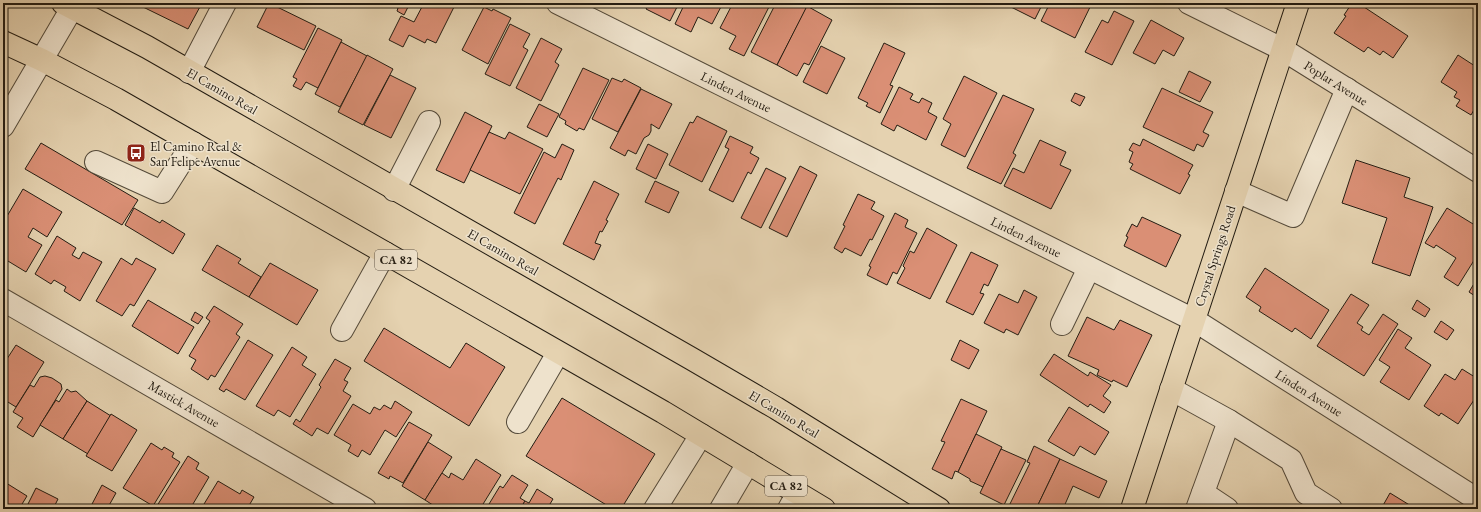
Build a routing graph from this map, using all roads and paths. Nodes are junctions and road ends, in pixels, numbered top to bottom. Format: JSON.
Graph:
{"nodes":[{"id":1,"x":225,"y":3,"type":"edge"},
{"id":2,"x":558,"y":3,"type":"edge"},
{"id":3,"x":1189,"y":3,"type":"edge"},
{"id":4,"x":1298,"y":3,"type":"edge"},
{"id":5,"x":70,"y":4,"type":"edge"},
{"id":6,"x":3,"y":42,"type":"edge"},
{"id":7,"x":1282,"y":49,"type":"junction"},
{"id":8,"x":42,"y":60,"type":"junction"},
{"id":9,"x":189,"y":72,"type":"junction"},
{"id":10,"x":1347,"y":89,"type":"junction"},
{"id":11,"x":429,"y":122,"type":"dead end"},
{"id":12,"x":3,"y":126,"type":"edge"},
{"id":13,"x":193,"y":144,"type":"junction"},
{"id":14,"x":96,"y":162,"type":"dead end"},
{"id":15,"x":1478,"y":171,"type":"edge"},
{"id":16,"x":394,"y":190,"type":"junction"},
{"id":17,"x":1236,"y":191,"type":"junction"},
{"id":18,"x":385,"y":253,"type":"junction"},
{"id":19,"x":1090,"y":268,"type":"junction"},
{"id":20,"x":3,"y":300,"type":"edge"},
{"id":21,"x":1194,"y":320,"type":"junction"},
{"id":22,"x":1062,"y":324,"type":"dead end"},
{"id":23,"x":342,"y":330,"type":"dead end"},
{"id":24,"x":558,"y":353,"type":"junction"},
{"id":25,"x":1172,"y":389,"type":"junction"},
{"id":26,"x":1229,"y":421,"type":"junction"},
{"id":27,"x":518,"y":422,"type":"dead end"},
{"id":28,"x":701,"y":435,"type":"junction"},
{"id":29,"x":748,"y":463,"type":"junction"},
{"id":30,"x":1478,"y":500,"type":"edge"},
{"id":31,"x":794,"y":501,"type":"edge"},
{"id":32,"x":1200,"y":501,"type":"edge"},
{"id":33,"x":366,"y":509,"type":"edge"},
{"id":34,"x":655,"y":509,"type":"edge"},
{"id":35,"x":721,"y":509,"type":"edge"},
{"id":36,"x":824,"y":509,"type":"edge"},
{"id":37,"x":939,"y":509,"type":"edge"},
{"id":38,"x":1132,"y":509,"type":"edge"},
{"id":39,"x":1227,"y":509,"type":"edge"},
{"id":40,"x":1331,"y":509,"type":"edge"}],
"edges":[{"from":1,"to":9,"type":"street"},
{"from":2,"to":19,"type":"street","name":"Linden Avenue"},
{"from":3,"to":7,"type":"street","name":"Poplar Avenue"},
{"from":4,"to":7,"type":"main road","name":"Crystal Springs Road"},
{"from":5,"to":8,"type":"street"},
{"from":5,"to":9,"type":"main road","name":"El Camino Real"},
{"from":6,"to":8,"type":"main road","number":"CA 82"},
{"from":7,"to":10,"type":"street","name":"Poplar Avenue"},
{"from":7,"to":17,"type":"main road","name":"Crystal Springs Road"},
{"from":8,"to":12,"type":"street"},
{"from":8,"to":13,"type":"main road","number":"CA 82"},
{"from":9,"to":16,"type":"main road","name":"El Camino Real"},
{"from":10,"to":15,"type":"street","name":"Poplar Avenue"},
{"from":10,"to":17,"type":"street"},
{"from":11,"to":16,"type":"street"},
{"from":13,"to":14,"type":"street"},
{"from":13,"to":18,"type":"main road","number":"CA 82"},
{"from":16,"to":37,"type":"main road","name":"El Camino Real"},
{"from":17,"to":21,"type":"main road","name":"Crystal Springs Road"},
{"from":18,"to":23,"type":"street"},
{"from":18,"to":24,"type":"main road","number":"CA 82"},
{"from":19,"to":21,"type":"street","name":"Linden Avenue"},
{"from":19,"to":22,"type":"street"},
{"from":20,"to":33,"type":"street","name":"Mastick Avenue"},
{"from":21,"to":25,"type":"main road","name":"Crystal Springs Road"},
{"from":21,"to":30,"type":"street","name":"Linden Avenue"},
{"from":24,"to":27,"type":"street"},
{"from":24,"to":28,"type":"main road","number":"CA 82"},
{"from":25,"to":26,"type":"street"},
{"from":25,"to":38,"type":"main road","name":"Crystal Springs Road"},
{"from":26,"to":32,"type":"street"},
{"from":26,"to":40,"type":"street"},
{"from":28,"to":29,"type":"main road","number":"CA 82"},
{"from":28,"to":34,"type":"street"},
{"from":29,"to":31,"type":"main road","number":"CA 82"},
{"from":29,"to":35,"type":"street"},
{"from":31,"to":36,"type":"main road","number":"CA 82"},
{"from":32,"to":39,"type":"street"}]}
